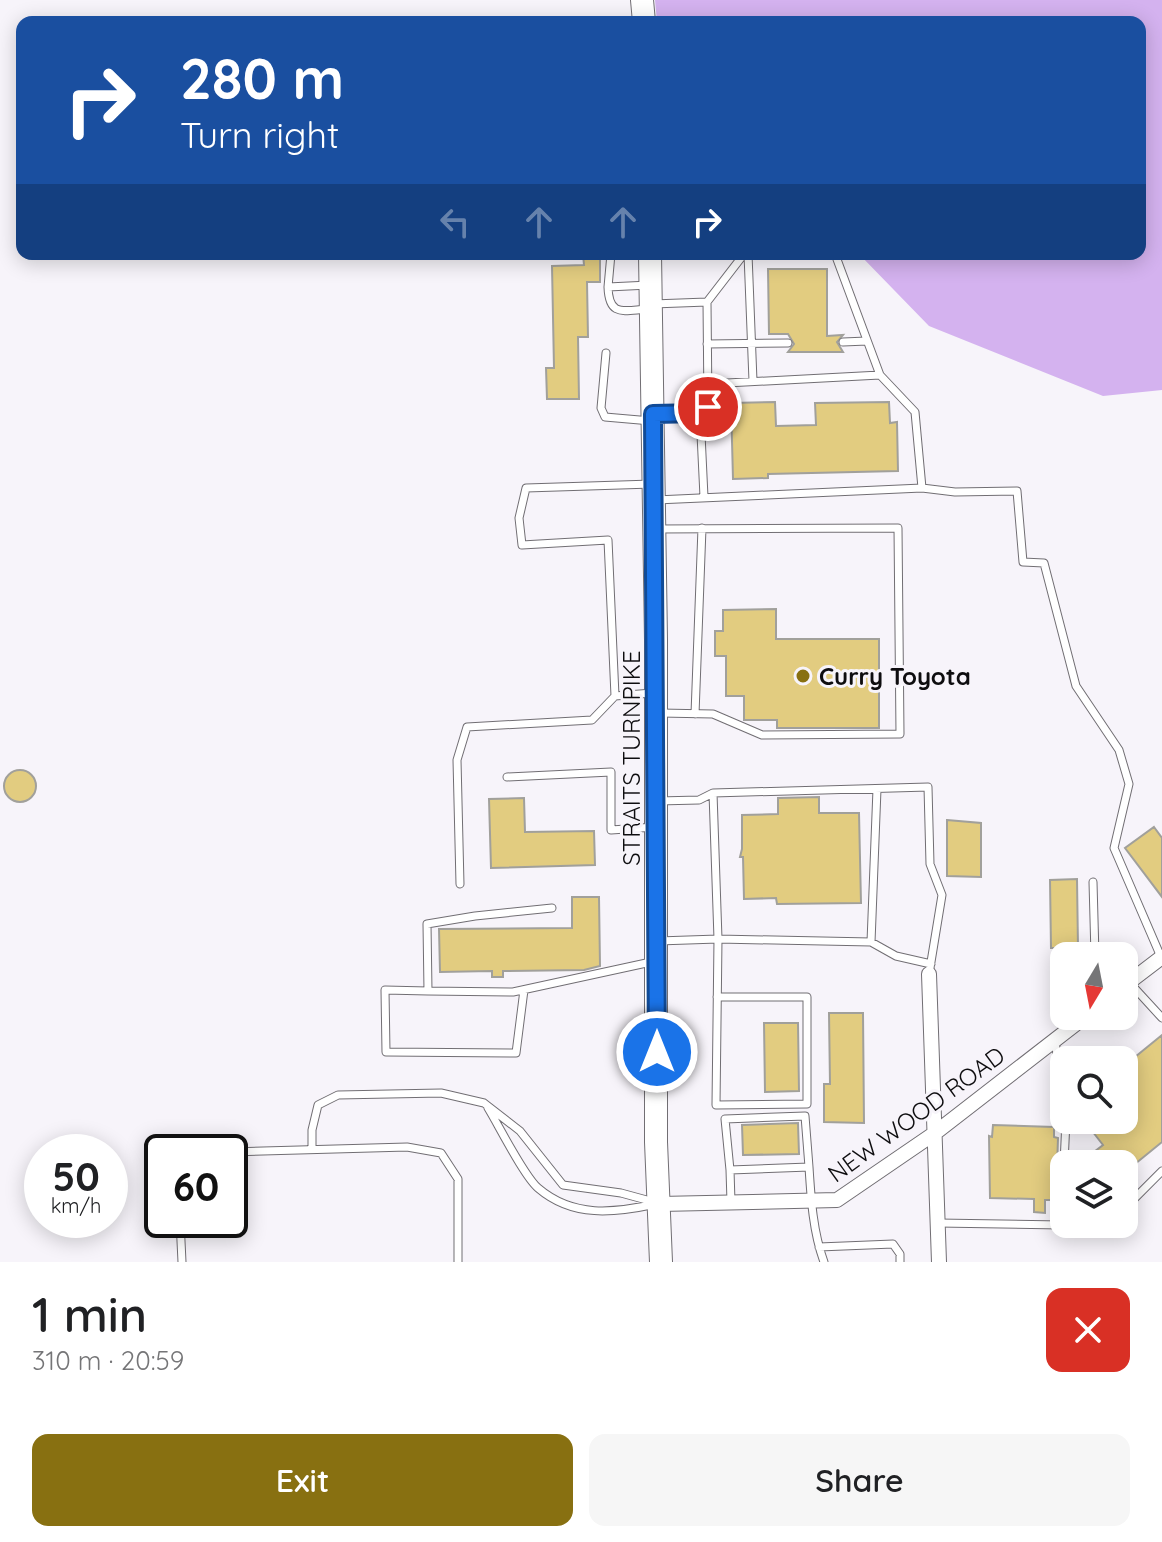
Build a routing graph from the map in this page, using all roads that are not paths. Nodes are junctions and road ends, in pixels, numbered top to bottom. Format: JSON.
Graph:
{"nodes":[{"id":1,"x":610,"y":260,"type":"edge"},
{"id":2,"x":650,"y":260,"type":"edge"},
{"id":3,"x":741,"y":260,"type":"edge"},
{"id":4,"x":746,"y":260,"type":"edge"},
{"id":5,"x":837,"y":260,"type":"edge"},
{"id":6,"x":608,"y":287,"type":"junction"},
{"id":7,"x":651,"y":299,"type":"junction"},
{"id":8,"x":707,"y":302,"type":"junction"},
{"id":9,"x":867,"y":341,"type":"junction"},
{"id":10,"x":843,"y":342,"type":"dead end"},
{"id":11,"x":788,"y":343,"type":"dead end"},
{"id":12,"x":707,"y":344,"type":"junction"},
{"id":13,"x":751,"y":344,"type":"junction"},
{"id":14,"x":606,"y":353,"type":"dead end"},
{"id":15,"x":880,"y":375,"type":"junction"},
{"id":16,"x":753,"y":381,"type":"junction"},
{"id":17,"x":708,"y":384,"type":"junction"},
{"id":18,"x":700,"y":413,"type":"junction"},
{"id":19,"x":653,"y":417,"type":"junction"},
{"id":20,"x":922,"y":488,"type":"junction"},
{"id":21,"x":654,"y":492,"type":"junction"},
{"id":22,"x":704,"y":497,"type":"junction"},
{"id":23,"x":702,"y":528,"type":"junction"},
{"id":24,"x":655,"y":529,"type":"junction"},
{"id":25,"x":615,"y":696,"type":"junction"},
{"id":26,"x":656,"y":703,"type":"junction"},
{"id":27,"x":695,"y":714,"type":"junction"},
{"id":28,"x":507,"y":777,"type":"dead end"},
{"id":29,"x":877,"y":789,"type":"junction"},
{"id":30,"x":713,"y":793,"type":"junction"},
{"id":31,"x":657,"y":801,"type":"junction"},
{"id":32,"x":657,"y":827,"type":"junction"},
{"id":33,"x":1093,"y":882,"type":"dead end"},
{"id":34,"x":460,"y":884,"type":"dead end"},
{"id":35,"x":552,"y":908,"type":"dead end"},
{"id":36,"x":718,"y":939,"type":"junction"},
{"id":37,"x":871,"y":942,"type":"junction"},
{"id":38,"x":1095,"y":942,"type":"edge"},
{"id":39,"x":657,"y":951,"type":"junction"},
{"id":40,"x":1162,"y":957,"type":"edge"},
{"id":41,"x":930,"y":969,"type":"junction"},
{"id":42,"x":1138,"y":976,"type":"edge"},
{"id":43,"x":524,"y":990,"type":"junction"},
{"id":44,"x":428,"y":991,"type":"junction"},
{"id":45,"x":1138,"y":995,"type":"edge"},
{"id":46,"x":717,"y":997,"type":"junction"},
{"id":47,"x":1162,"y":1018,"type":"edge"},
{"id":48,"x":1068,"y":1030,"type":"edge"},
{"id":49,"x":1055,"y":1040,"type":"junction"},
{"id":50,"x":1056,"y":1046,"type":"edge"},
{"id":51,"x":484,"y":1103,"type":"junction"},
{"id":52,"x":935,"y":1133,"type":"junction"},
{"id":53,"x":312,"y":1149,"type":"junction"},
{"id":54,"x":248,"y":1151,"type":"edge"},
{"id":55,"x":809,"y":1167,"type":"junction"},
{"id":56,"x":730,"y":1170,"type":"junction"},
{"id":57,"x":1162,"y":1171,"type":"edge"},
{"id":58,"x":1138,"y":1195,"type":"edge"},
{"id":59,"x":811,"y":1201,"type":"junction"},
{"id":60,"x":731,"y":1202,"type":"junction"},
{"id":61,"x":660,"y":1204,"type":"junction"},
{"id":62,"x":938,"y":1223,"type":"junction"},
{"id":63,"x":1050,"y":1225,"type":"edge"},
{"id":64,"x":181,"y":1238,"type":"edge"},
{"id":65,"x":819,"y":1247,"type":"junction"},
{"id":66,"x":182,"y":1262,"type":"edge"},
{"id":67,"x":458,"y":1262,"type":"edge"},
{"id":68,"x":661,"y":1262,"type":"edge"},
{"id":69,"x":824,"y":1262,"type":"edge"},
{"id":70,"x":900,"y":1262,"type":"edge"},
{"id":71,"x":939,"y":1262,"type":"edge"}],
"edges":[{"from":1,"to":6,"type":"lane"},
{"from":2,"to":7,"type":"main road","name":"STRAITS TURNPIKE"},
{"from":3,"to":8,"type":"lane"},
{"from":4,"to":13,"type":"lane"},
{"from":5,"to":9,"type":"lane"},
{"from":6,"to":7,"type":"lane"},
{"from":6,"to":7,"type":"lane"},
{"from":7,"to":8,"type":"lane"},
{"from":7,"to":19,"type":"main road","name":"STRAITS TURNPIKE"},
{"from":8,"to":12,"type":"lane"},
{"from":9,"to":10,"type":"lane"},
{"from":9,"to":15,"type":"lane"},
{"from":11,"to":13,"type":"lane"},
{"from":12,"to":13,"type":"lane"},
{"from":12,"to":17,"type":"lane"},
{"from":13,"to":16,"type":"lane"},
{"from":14,"to":19,"type":"lane"},
{"from":15,"to":16,"type":"lane"},
{"from":15,"to":20,"type":"lane"},
{"from":16,"to":17,"type":"lane"},
{"from":17,"to":18,"type":"lane"},
{"from":18,"to":19,"type":"lane"},
{"from":18,"to":22,"type":"lane"},
{"from":19,"to":21,"type":"main road","name":"STRAITS TURNPIKE"},
{"from":20,"to":22,"type":"lane"},
{"from":20,"to":40,"type":"lane"},
{"from":21,"to":22,"type":"lane"},
{"from":21,"to":24,"type":"main road","name":"STRAITS TURNPIKE"},
{"from":21,"to":25,"type":"lane"},
{"from":23,"to":24,"type":"lane"},
{"from":23,"to":27,"type":"lane"},
{"from":23,"to":27,"type":"lane"},
{"from":24,"to":26,"type":"main road","name":"STRAITS TURNPIKE"},
{"from":25,"to":26,"type":"lane"},
{"from":25,"to":34,"type":"lane"},
{"from":26,"to":27,"type":"lane"},
{"from":26,"to":31,"type":"main road","name":"STRAITS TURNPIKE"},
{"from":28,"to":32,"type":"lane"},
{"from":29,"to":30,"type":"lane"},
{"from":29,"to":37,"type":"lane"},
{"from":29,"to":41,"type":"lane"},
{"from":30,"to":31,"type":"lane"},
{"from":30,"to":36,"type":"lane"},
{"from":31,"to":32,"type":"main road","name":"STRAITS TURNPIKE"},
{"from":32,"to":39,"type":"main road","name":"STRAITS TURNPIKE"},
{"from":33,"to":38,"type":"lane"},
{"from":35,"to":44,"type":"lane"},
{"from":36,"to":37,"type":"lane"},
{"from":36,"to":39,"type":"lane"},
{"from":36,"to":46,"type":"lane"},
{"from":37,"to":41,"type":"lane"},
{"from":39,"to":43,"type":"lane"},
{"from":39,"to":61,"type":"main road","name":"STRAITS TURNPIKE"},
{"from":40,"to":42,"type":"street"},
{"from":41,"to":52,"type":"street"},
{"from":43,"to":44,"type":"lane"},
{"from":43,"to":44,"type":"lane"},
{"from":45,"to":47,"type":"lane"},
{"from":46,"to":46,"type":"lane"},
{"from":48,"to":49,"type":"street","name":"NEW WOOD ROAD"},
{"from":49,"to":50,"type":"lane"},
{"from":49,"to":52,"type":"street","name":"NEW WOOD ROAD"},
{"from":51,"to":53,"type":"lane"},
{"from":51,"to":61,"type":"lane"},
{"from":51,"to":61,"type":"lane"},
{"from":52,"to":59,"type":"street","name":"NEW WOOD ROAD"},
{"from":52,"to":62,"type":"street"},
{"from":53,"to":54,"type":"lane"},
{"from":53,"to":67,"type":"lane"},
{"from":55,"to":56,"type":"lane"},
{"from":55,"to":56,"type":"lane"},
{"from":55,"to":59,"type":"lane"},
{"from":56,"to":60,"type":"lane"},
{"from":57,"to":58,"type":"lane"},
{"from":59,"to":60,"type":"street","name":"NEW WOOD ROAD"},
{"from":59,"to":65,"type":"lane"},
{"from":60,"to":61,"type":"street","name":"NEW WOOD ROAD"},
{"from":61,"to":68,"type":"main road","name":"STRAITS TURNPIKE"},
{"from":62,"to":63,"type":"lane"},
{"from":62,"to":71,"type":"street"},
{"from":64,"to":66,"type":"lane"},
{"from":65,"to":69,"type":"lane"},
{"from":65,"to":70,"type":"lane"}]}
